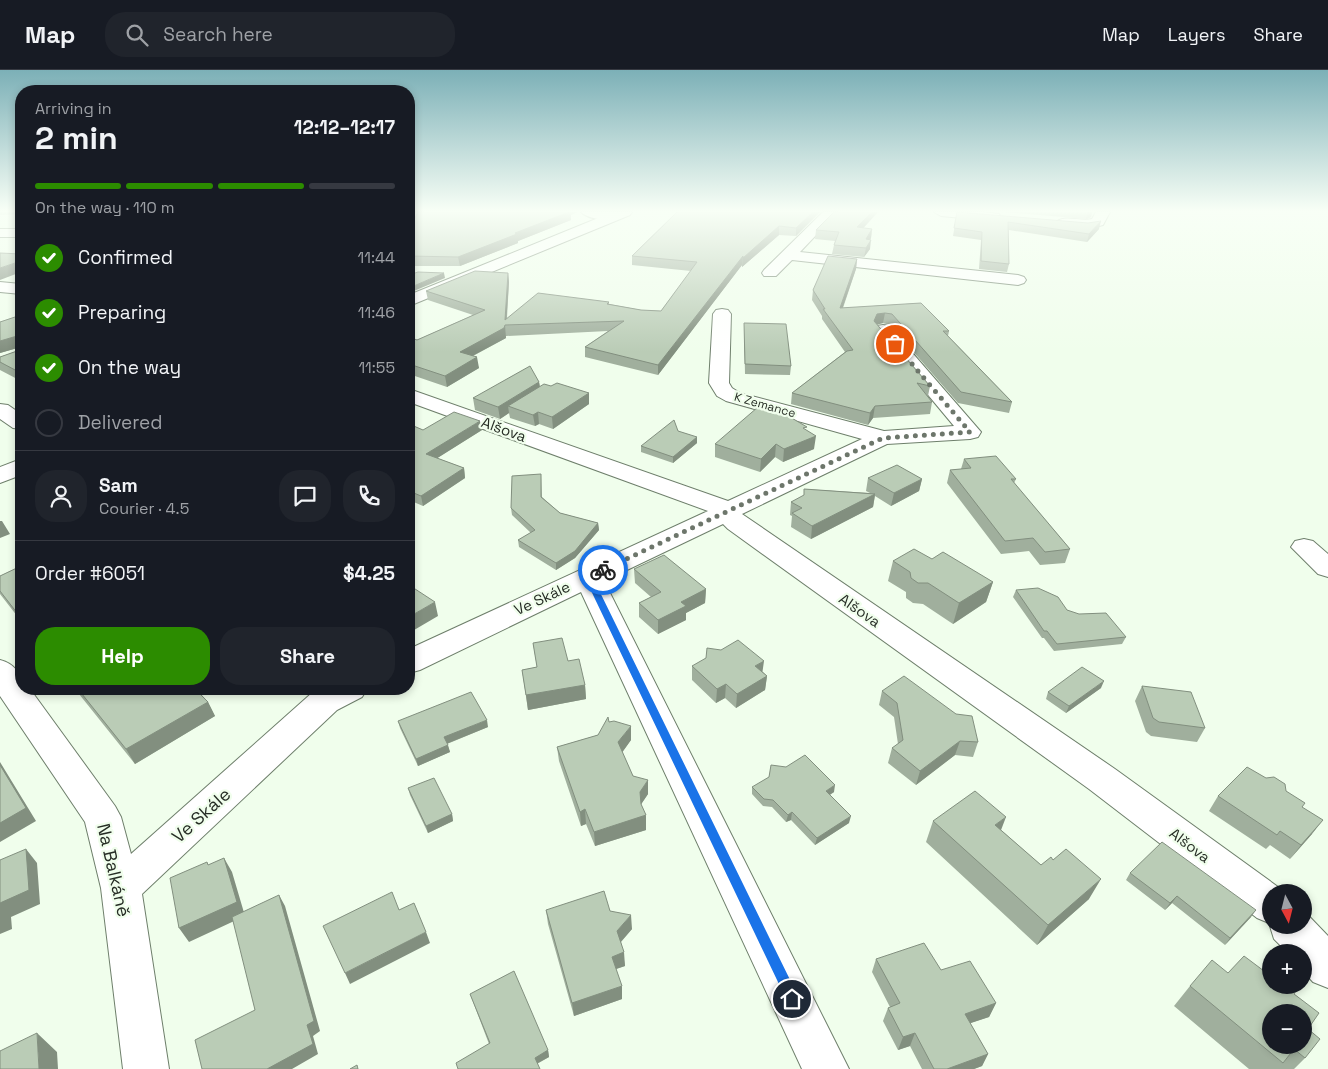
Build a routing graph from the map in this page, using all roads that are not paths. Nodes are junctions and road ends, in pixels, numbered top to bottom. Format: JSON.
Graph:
{"nodes":[{"id":1,"x":513,"y":259,"type":"edge"},
{"id":2,"x":785,"y":259,"type":"edge"},
{"id":3,"x":822,"y":259,"type":"edge"},
{"id":4,"x":770,"y":273,"type":"dead end"},
{"id":5,"x":1018,"y":280,"type":"dead end"},
{"id":6,"x":0,"y":287,"type":"edge"},
{"id":7,"x":15,"y":288,"type":"edge"},
{"id":8,"x":415,"y":299,"type":"edge"},
{"id":9,"x":722,"y":314,"type":"dead end"},
{"id":10,"x":883,"y":330,"type":"edge"},
{"id":11,"x":415,"y":397,"type":"edge"},
{"id":12,"x":0,"y":410,"type":"edge"},
{"id":13,"x":15,"y":420,"type":"edge"},
{"id":14,"x":883,"y":438,"type":"junction"},
{"id":15,"x":15,"y":469,"type":"edge"},
{"id":16,"x":0,"y":476,"type":"edge"},
{"id":17,"x":726,"y":512,"type":"junction"},
{"id":18,"x":1304,"y":547,"type":"dead end"},
{"id":19,"x":1328,"y":568,"type":"edge"},
{"id":20,"x":588,"y":576,"type":"junction"},
{"id":21,"x":415,"y":659,"type":"edge"},
{"id":22,"x":0,"y":671,"type":"edge"},
{"id":23,"x":15,"y":692,"type":"edge"},
{"id":24,"x":17,"y":695,"type":"edge"},
{"id":25,"x":338,"y":695,"type":"edge"},
{"id":26,"x":121,"y":888,"type":"junction"},
{"id":27,"x":1262,"y":898,"type":"edge"},
{"id":28,"x":1297,"y":934,"type":"edge"},
{"id":29,"x":1328,"y":967,"type":"edge"},
{"id":30,"x":146,"y":1069,"type":"edge"},
{"id":31,"x":826,"y":1069,"type":"edge"}],
"edges":[{"from":1,"to":8,"type":"street"},
{"from":2,"to":4,"type":"street"},
{"from":3,"to":5,"type":"street"},
{"from":6,"to":7,"type":"street"},
{"from":9,"to":14,"type":"street","name":"K Zemance"},
{"from":10,"to":14,"type":"street","name":"Ve Skále"},
{"from":11,"to":17,"type":"street","name":"Alšova"},
{"from":12,"to":13,"type":"street"},
{"from":14,"to":17,"type":"street","name":"Ve Skále"},
{"from":15,"to":16,"type":"street"},
{"from":17,"to":20,"type":"street","name":"Ve Skále"},
{"from":17,"to":27,"type":"street","name":"Alšova"},
{"from":18,"to":19,"type":"street"},
{"from":20,"to":21,"type":"street","name":"Ve Skále"},
{"from":20,"to":31,"type":"street"},
{"from":22,"to":23,"type":"street","name":"Na Balkáně"},
{"from":24,"to":26,"type":"street","name":"Na Balkáně"},
{"from":25,"to":26,"type":"street","name":"Ve Skále"},
{"from":26,"to":30,"type":"street","name":"Na Balkáně"},
{"from":28,"to":29,"type":"street"}]}
